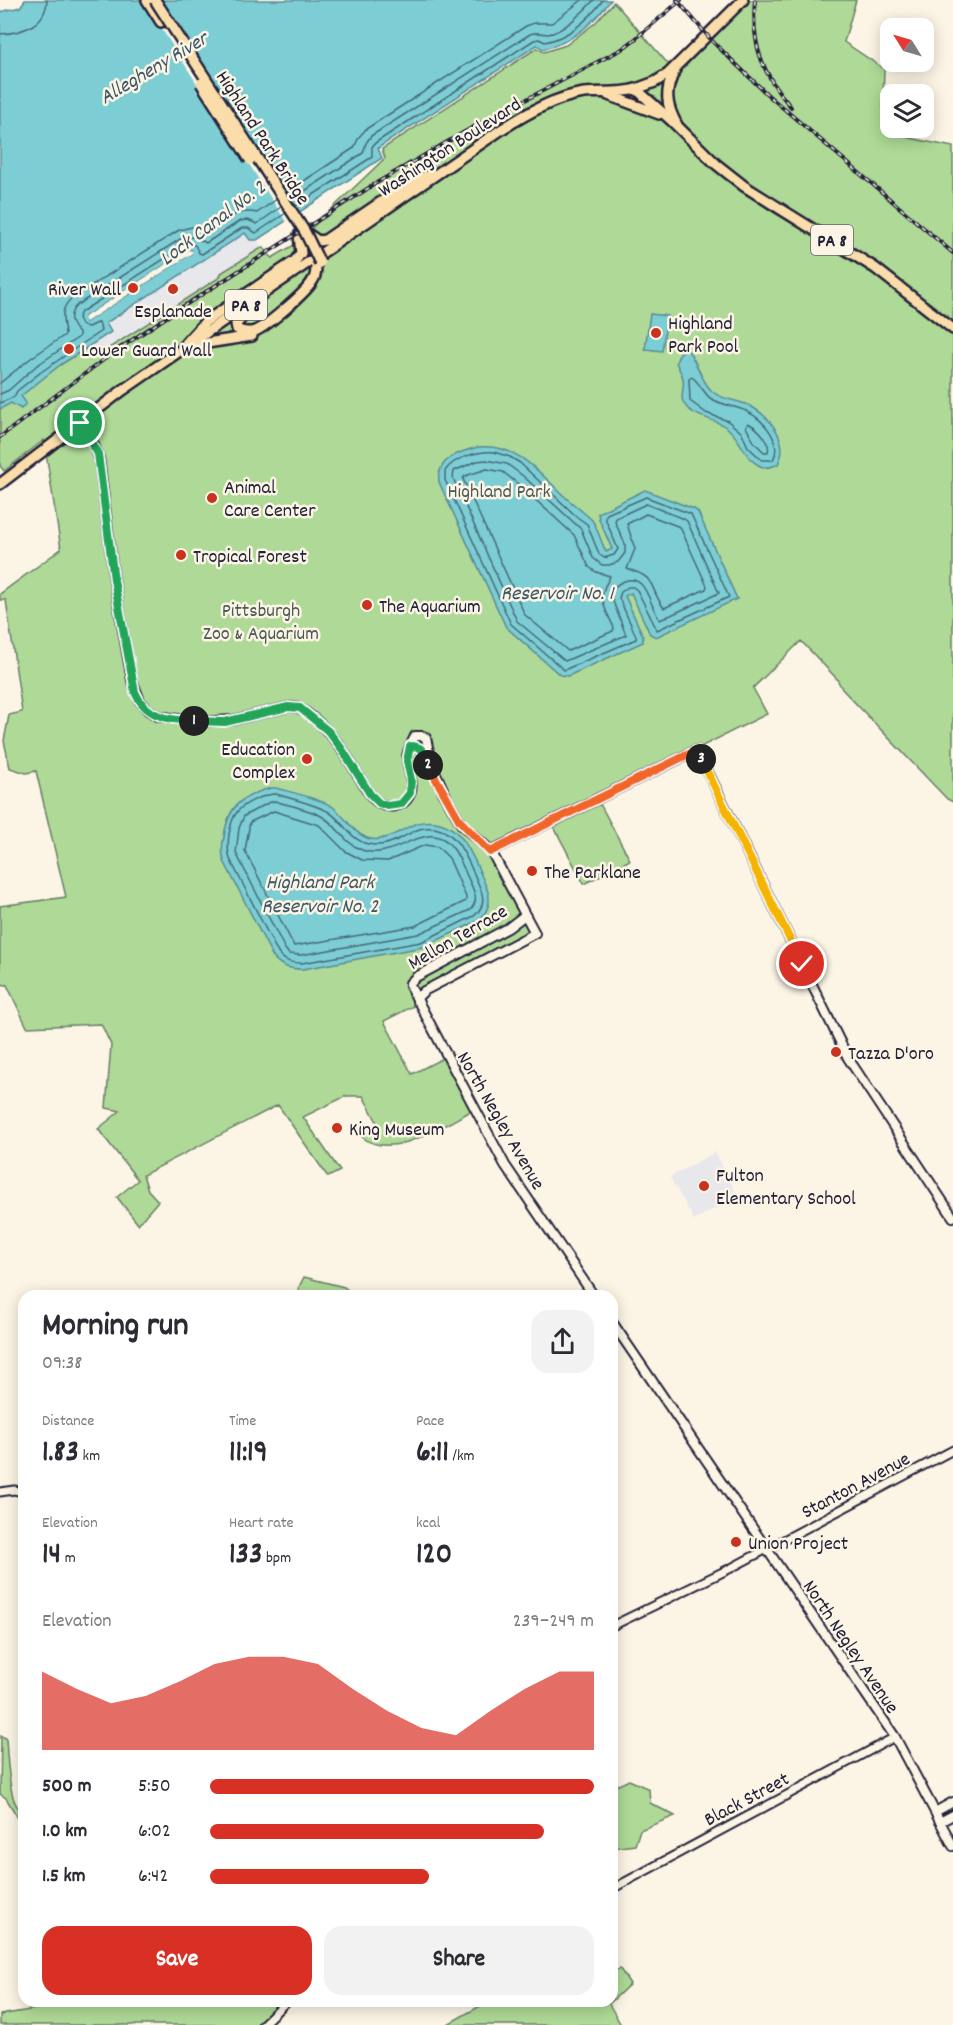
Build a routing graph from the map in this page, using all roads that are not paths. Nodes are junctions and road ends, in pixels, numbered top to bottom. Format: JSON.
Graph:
{"nodes":[{"id":1,"x":147,"y":0,"type":"edge"},
{"id":2,"x":155,"y":0,"type":"edge"},
{"id":3,"x":744,"y":0,"type":"edge"},
{"id":4,"x":678,"y":65,"type":"junction"},
{"id":5,"x":636,"y":89,"type":"junction"},
{"id":6,"x":600,"y":93,"type":"junction"},
{"id":7,"x":675,"y":124,"type":"junction"},
{"id":8,"x":445,"y":168,"type":"junction"},
{"id":9,"x":302,"y":233,"type":"junction"},
{"id":10,"x":318,"y":262,"type":"junction"},
{"id":11,"x":953,"y":330,"type":"edge"},
{"id":12,"x":176,"y":353,"type":"junction"},
{"id":13,"x":80,"y":423,"type":"junction"},
{"id":14,"x":0,"y":484,"type":"edge"},
{"id":15,"x":410,"y":746,"type":"junction"},
{"id":16,"x":446,"y":796,"type":"junction"},
{"id":17,"x":490,"y":852,"type":"junction"},
{"id":18,"x":525,"y":915,"type":"junction"},
{"id":19,"x":410,"y":986,"type":"joint"},
{"id":20,"x":417,"y":1001,"type":"junction"},
{"id":21,"x":953,"y":1217,"type":"edge"},
{"id":22,"x":590,"y":1290,"type":"edge"},
{"id":23,"x":618,"y":1331,"type":"edge"},
{"id":24,"x":953,"y":1450,"type":"edge"},
{"id":25,"x":18,"y":1491,"type":"edge"},
{"id":26,"x":0,"y":1492,"type":"edge"},
{"id":27,"x":767,"y":1549,"type":"junction"},
{"id":28,"x":618,"y":1623,"type":"edge"},
{"id":29,"x":895,"y":1737,"type":"junction"},
{"id":30,"x":953,"y":1802,"type":"edge"},
{"id":31,"x":935,"y":1812,"type":"junction"},
{"id":32,"x":953,"y":1815,"type":"edge"},
{"id":33,"x":940,"y":1822,"type":"junction"},
{"id":34,"x":953,"y":1846,"type":"edge"},
{"id":35,"x":618,"y":1886,"type":"edge"},
{"id":36,"x":281,"y":2007,"type":"edge"},
{"id":37,"x":262,"y":2025,"type":"edge"}],
"edges":[{"from":1,"to":9,"type":"main road","name":"Highland Park Bridge","bridge":true},
{"from":2,"to":9,"type":"main road","name":"Highland Park Bridge","bridge":true},
{"from":3,"to":4,"type":"main road","name":"Washington Boulevard"},
{"from":4,"to":5,"type":"main road","name":"Washington Boulevard"},
{"from":4,"to":7,"type":"main road"},
{"from":5,"to":6,"type":"main road","name":"Washington Boulevard","number":"PA 8"},
{"from":5,"to":7,"type":"main road","number":"PA 8"},
{"from":6,"to":7,"type":"main road","number":"PA 8"},
{"from":6,"to":8,"type":"main road","name":"Washington Boulevard","number":"PA 8"},
{"from":7,"to":11,"type":"main road","number":"PA 8"},
{"from":8,"to":9,"type":"main road"},
{"from":8,"to":10,"type":"main road","name":"Washington Boulevard","number":"PA 8"},
{"from":9,"to":10,"type":"main road","bridge":true},
{"from":9,"to":12,"type":"main road"},
{"from":10,"to":10,"type":"main road"},
{"from":10,"to":12,"type":"main road","name":"Washington Boulevard","number":"PA 8"},
{"from":10,"to":12,"type":"main road"},
{"from":12,"to":13,"type":"main road","number":"PA 8"},
{"from":13,"to":14,"type":"main road","number":"PA 8"},
{"from":13,"to":15,"type":"main road"},
{"from":15,"to":16,"type":"main road"},
{"from":15,"to":16,"type":"main road"},
{"from":16,"to":17,"type":"main road"},
{"from":17,"to":18,"type":"main road"},
{"from":17,"to":21,"type":"main road"},
{"from":18,"to":19,"type":"main road","name":"Mellon Terrace"},
{"from":18,"to":20,"type":"main road","name":"Mellon Terrace"},
{"from":19,"to":20,"type":"main road","name":"North Negley Avenue"},
{"from":20,"to":22,"type":"main road","name":"North Negley Avenue"},
{"from":23,"to":27,"type":"main road","name":"North Negley Avenue"},
{"from":24,"to":27,"type":"street","name":"Stanton Avenue"},
{"from":25,"to":26,"type":"street"},
{"from":27,"to":28,"type":"street","name":"Stanton Avenue"},
{"from":27,"to":29,"type":"main road","name":"North Negley Avenue"},
{"from":29,"to":31,"type":"main road","name":"North Negley Avenue"},
{"from":29,"to":35,"type":"street","name":"Black Street"},
{"from":30,"to":31,"type":"main road"},
{"from":31,"to":33,"type":"main road","name":"North Negley Avenue"},
{"from":32,"to":33,"type":"main road"},
{"from":33,"to":34,"type":"main road","name":"North Negley Avenue"},
{"from":36,"to":37,"type":"street"}]}
